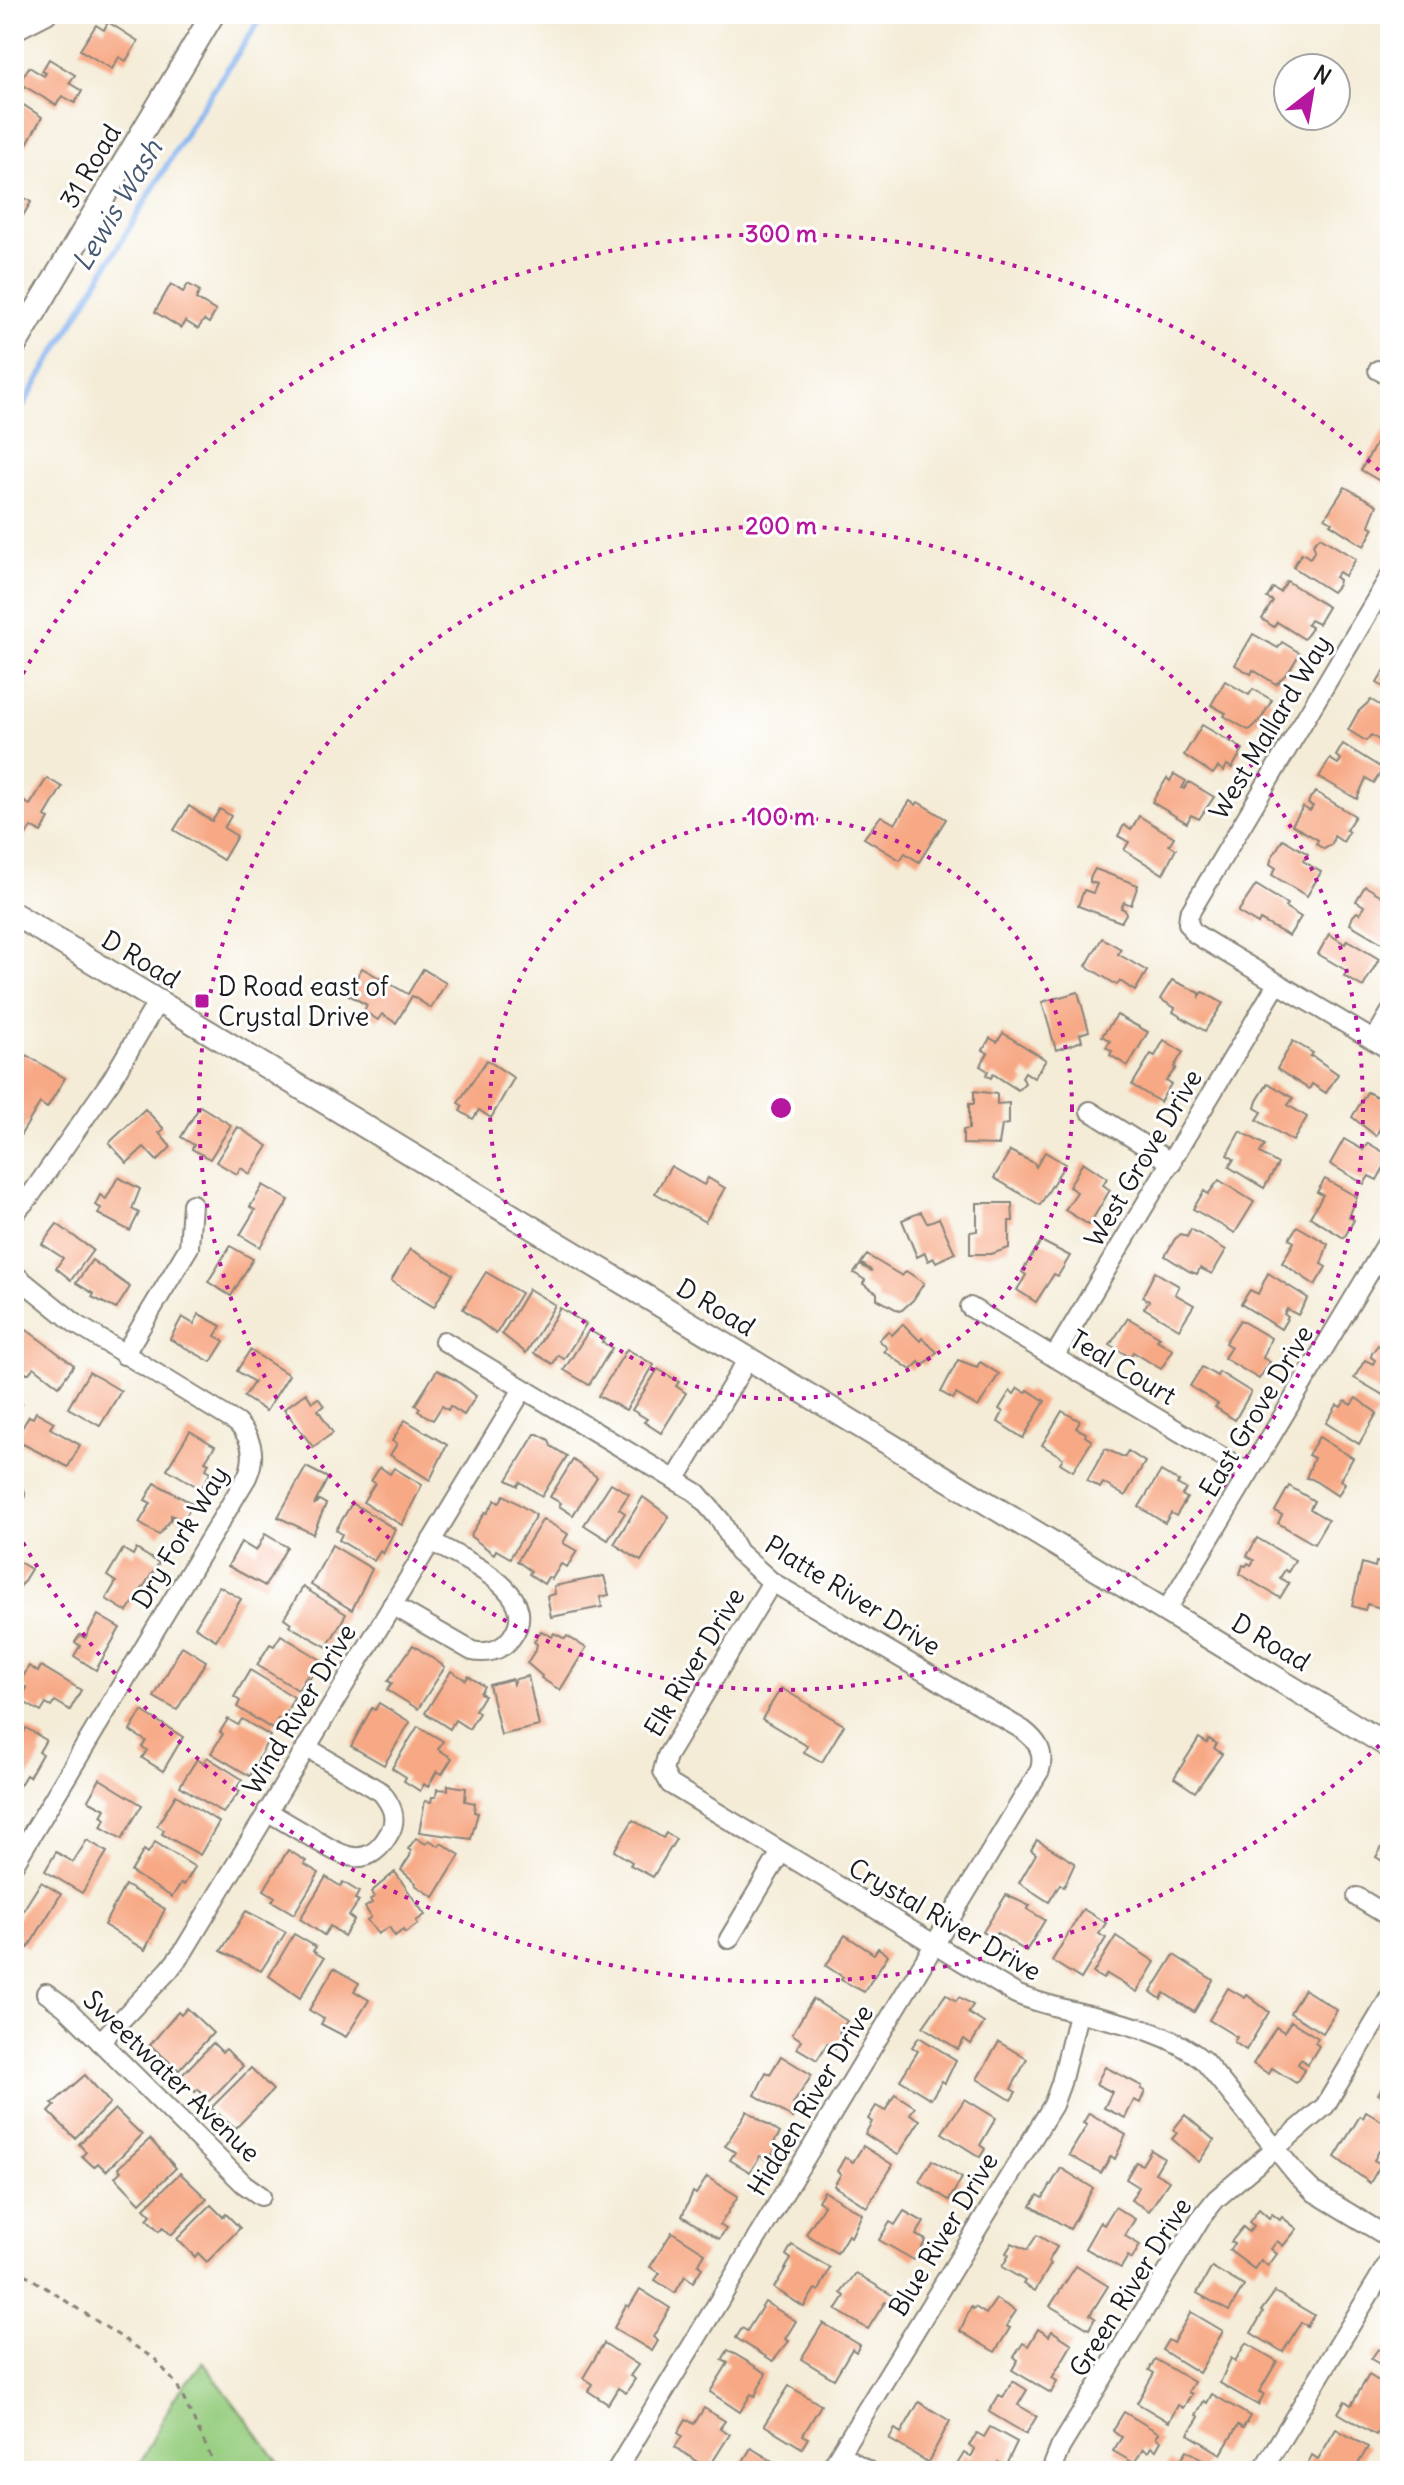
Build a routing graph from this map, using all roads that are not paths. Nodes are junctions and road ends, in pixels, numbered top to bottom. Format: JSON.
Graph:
{"nodes":[{"id":1,"x":47,"y":14,"type":"edge"},
{"id":2,"x":213,"y":14,"type":"edge"},
{"id":3,"x":14,"y":31,"type":"edge"},
{"id":4,"x":14,"y":347,"type":"edge"},
{"id":5,"x":1390,"y":576,"type":"edge"},
{"id":6,"x":14,"y":914,"type":"edge"},
{"id":7,"x":1277,"y":984,"type":"junction"},
{"id":8,"x":158,"y":1001,"type":"junction"},
{"id":9,"x":1390,"y":1013,"type":"edge"},
{"id":10,"x":1374,"y":1040,"type":"junction"},
{"id":11,"x":1390,"y":1050,"type":"edge"},
{"id":12,"x":1090,"y":1111,"type":"dead end"},
{"id":13,"x":1172,"y":1163,"type":"junction"},
{"id":14,"x":192,"y":1204,"type":"dead end"},
{"id":15,"x":14,"y":1214,"type":"edge"},
{"id":16,"x":1390,"y":1238,"type":"edge"},
{"id":17,"x":14,"y":1274,"type":"edge"},
{"id":18,"x":970,"y":1307,"type":"dead end"},
{"id":19,"x":444,"y":1341,"type":"dead end"},
{"id":20,"x":124,"y":1355,"type":"junction"},
{"id":21,"x":1054,"y":1357,"type":"junction"},
{"id":22,"x":748,"y":1359,"type":"junction"},
{"id":23,"x":523,"y":1389,"type":"junction"},
{"id":24,"x":1249,"y":1473,"type":"junction"},
{"id":25,"x":675,"y":1480,"type":"junction"},
{"id":26,"x":431,"y":1541,"type":"junction"},
{"id":27,"x":772,"y":1582,"type":"junction"},
{"id":28,"x":392,"y":1605,"type":"junction"},
{"id":29,"x":1166,"y":1611,"type":"junction"},
{"id":30,"x":306,"y":1747,"type":"junction"},
{"id":31,"x":1390,"y":1747,"type":"edge"},
{"id":32,"x":1042,"y":1754,"type":"joint"},
{"id":33,"x":663,"y":1771,"type":"joint"},
{"id":34,"x":267,"y":1811,"type":"junction"},
{"id":35,"x":781,"y":1852,"type":"junction"},
{"id":36,"x":14,"y":1864,"type":"edge"},
{"id":37,"x":1357,"y":1897,"type":"dead end"},
{"id":38,"x":1390,"y":1917,"type":"edge"},
{"id":39,"x":729,"y":1939,"type":"dead end"},
{"id":40,"x":934,"y":1945,"type":"junction"},
{"id":41,"x":46,"y":1993,"type":"dead end"},
{"id":42,"x":1390,"y":1997,"type":"edge"},
{"id":43,"x":1078,"y":2014,"type":"junction"},
{"id":44,"x":100,"y":2042,"type":"junction"},
{"id":45,"x":1276,"y":2149,"type":"junction"},
{"id":46,"x":261,"y":2196,"type":"dead end"},
{"id":47,"x":1390,"y":2238,"type":"edge"},
{"id":48,"x":1390,"y":2260,"type":"edge"},
{"id":49,"x":840,"y":2454,"type":"junction"},
{"id":50,"x":616,"y":2471,"type":"edge"},
{"id":51,"x":829,"y":2471,"type":"edge"},
{"id":52,"x":868,"y":2471,"type":"edge"},
{"id":53,"x":1051,"y":2471,"type":"edge"},
{"id":54,"x":1262,"y":2471,"type":"edge"}],
"edges":[{"from":1,"to":3,"type":"street"},
{"from":2,"to":4,"type":"street","name":"31 Road"},
{"from":5,"to":7,"type":"street","name":"West Mallard Way"},
{"from":6,"to":8,"type":"street","name":"D Road"},
{"from":7,"to":10,"type":"street"},
{"from":7,"to":13,"type":"street","name":"West Grove Drive"},
{"from":8,"to":15,"type":"street"},
{"from":8,"to":22,"type":"street","name":"D Road"},
{"from":9,"to":10,"type":"street"},
{"from":10,"to":11,"type":"street"},
{"from":12,"to":13,"type":"street"},
{"from":13,"to":21,"type":"street","name":"West Grove Drive"},
{"from":14,"to":20,"type":"street"},
{"from":16,"to":24,"type":"street","name":"East Grove Drive"},
{"from":17,"to":20,"type":"street","name":"Dry Fork Way"},
{"from":18,"to":21,"type":"street","name":"Teal Court"},
{"from":19,"to":23,"type":"street","name":"Platte River Drive"},
{"from":20,"to":36,"type":"street","name":"Dry Fork Way"},
{"from":21,"to":24,"type":"street","name":"Teal Court"},
{"from":22,"to":25,"type":"street"},
{"from":22,"to":29,"type":"street","name":"D Road"},
{"from":23,"to":25,"type":"street","name":"Platte River Drive"},
{"from":23,"to":26,"type":"street","name":"Wind River Drive"},
{"from":24,"to":29,"type":"street","name":"East Grove Drive"},
{"from":25,"to":27,"type":"street","name":"Platte River Drive"},
{"from":26,"to":28,"type":"street","name":"Wind River Drive"},
{"from":26,"to":28,"type":"street"},
{"from":27,"to":32,"type":"street","name":"Platte River Drive"},
{"from":27,"to":33,"type":"street","name":"Elk River Drive"},
{"from":28,"to":30,"type":"street","name":"Wind River Drive"},
{"from":29,"to":31,"type":"street","name":"D Road"},
{"from":30,"to":34,"type":"street","name":"Wind River Drive"},
{"from":30,"to":34,"type":"street"},
{"from":32,"to":40,"type":"street","name":"Hidden River Drive"},
{"from":33,"to":35,"type":"street","name":"Crystal River Drive"},
{"from":34,"to":44,"type":"street","name":"Wind River Drive"},
{"from":35,"to":39,"type":"street"},
{"from":35,"to":40,"type":"street","name":"Crystal River Drive"},
{"from":37,"to":38,"type":"street"},
{"from":40,"to":43,"type":"street","name":"Crystal River Drive"},
{"from":40,"to":50,"type":"street","name":"Hidden River Drive"},
{"from":41,"to":44,"type":"street","name":"Sweetwater Avenue"},
{"from":42,"to":45,"type":"street","name":"Green River Drive"},
{"from":43,"to":45,"type":"street","name":"Crystal River Drive"},
{"from":43,"to":49,"type":"street","name":"Blue River Drive"},
{"from":44,"to":46,"type":"street","name":"Sweetwater Avenue"},
{"from":45,"to":47,"type":"street","name":"Crystal River Drive"},
{"from":45,"to":53,"type":"street","name":"Green River Drive"},
{"from":48,"to":54,"type":"street"},
{"from":49,"to":51,"type":"street","name":"Blue River Drive"},
{"from":49,"to":52,"type":"street"}]}
